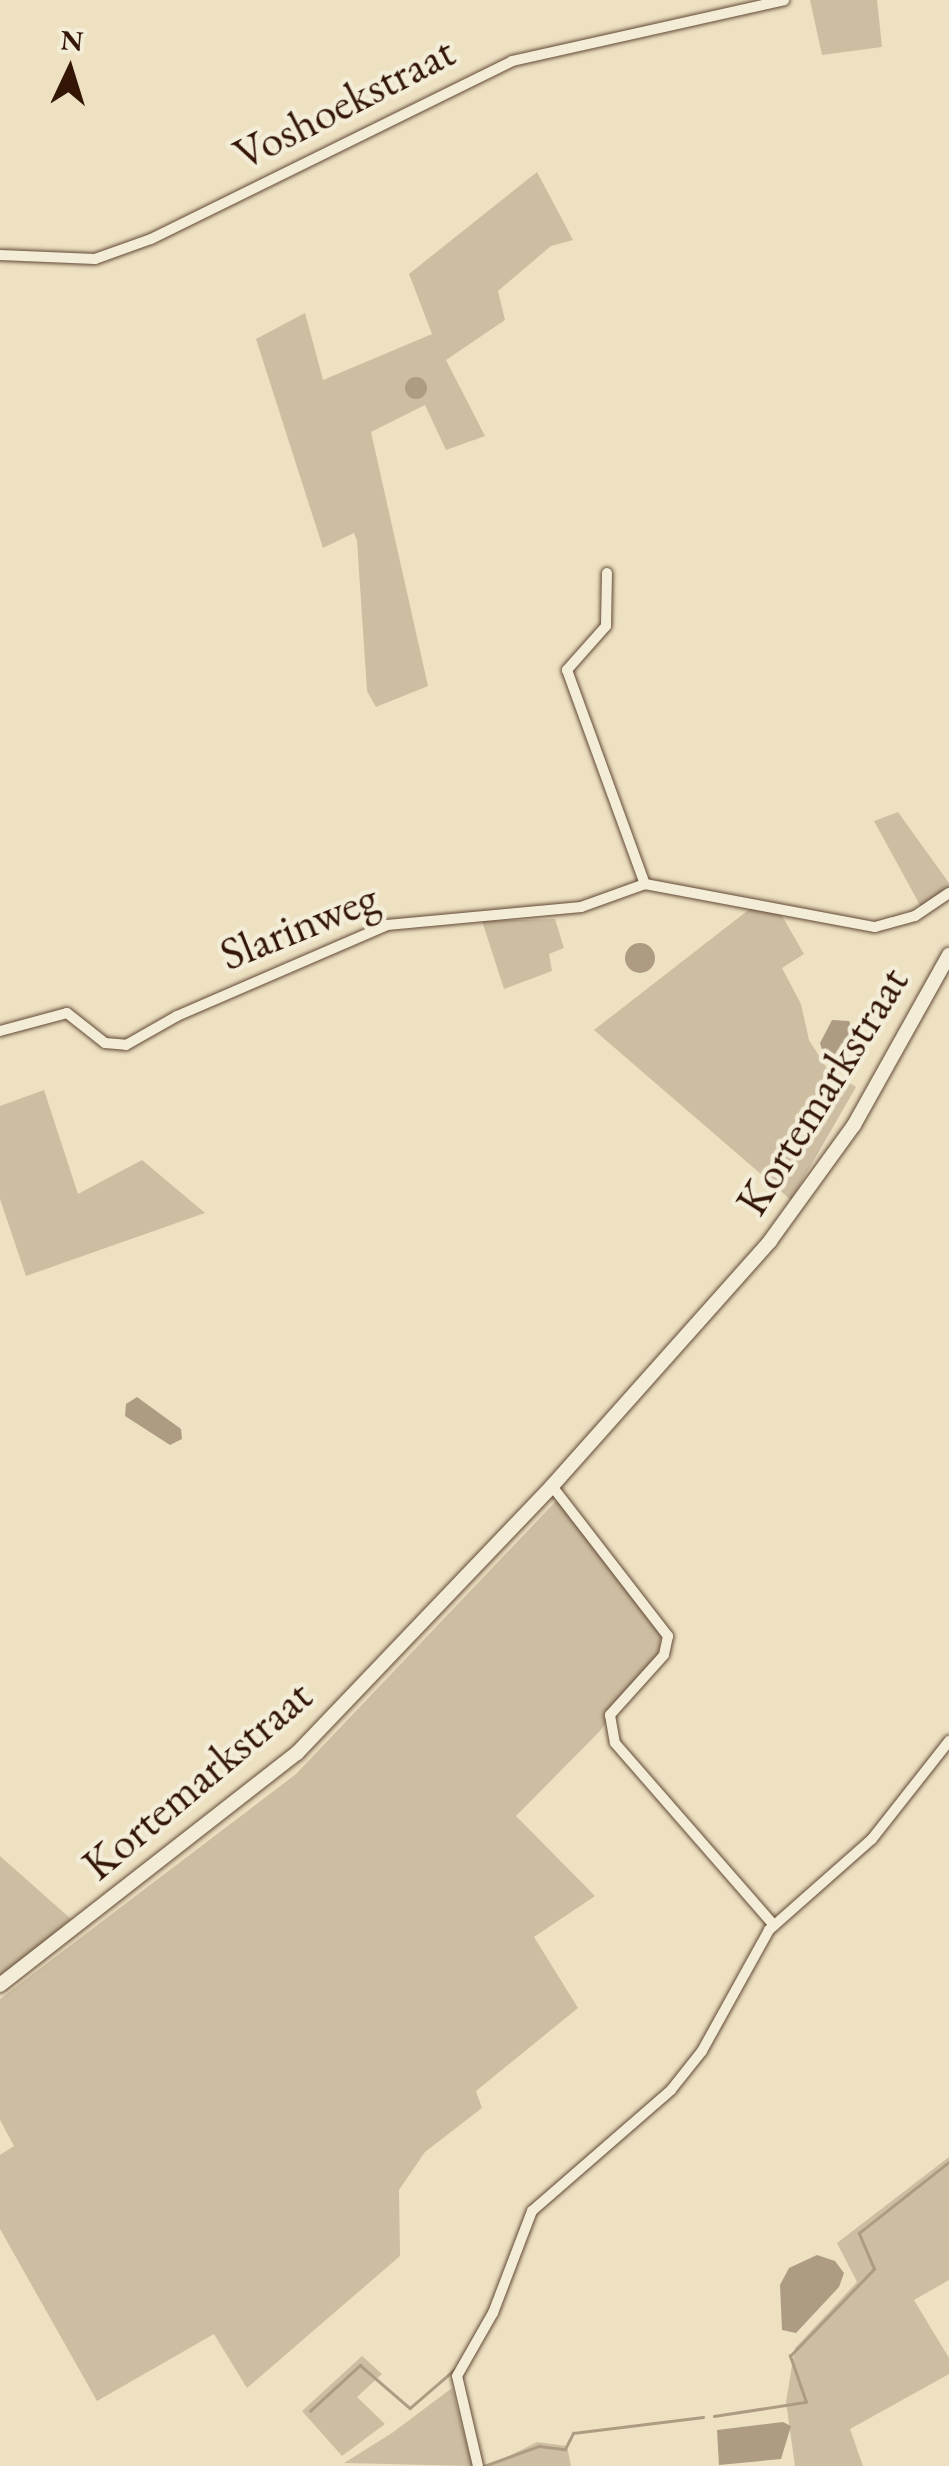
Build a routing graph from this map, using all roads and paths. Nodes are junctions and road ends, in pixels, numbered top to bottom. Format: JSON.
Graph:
{"nodes":[{"id":1,"x":784,"y":0,"type":"edge"},
{"id":2,"x":0,"y":255,"type":"edge"},
{"id":3,"x":608,"y":573,"type":"dead end"},
{"id":4,"x":645,"y":884,"type":"junction"},
{"id":5,"x":949,"y":893,"type":"edge"},
{"id":6,"x":949,"y":955,"type":"edge"},
{"id":7,"x":0,"y":1031,"type":"edge"},
{"id":8,"x":552,"y":1486,"type":"junction"},
{"id":9,"x":949,"y":1741,"type":"edge"},
{"id":10,"x":774,"y":1924,"type":"junction"},
{"id":11,"x":0,"y":1986,"type":"edge"},
{"id":12,"x":478,"y":2466,"type":"edge"}],
"edges":[{"from":1,"to":2,"type":"street","name":"Voshoekstraat"},
{"from":3,"to":4,"type":"street"},
{"from":4,"to":5,"type":"street"},
{"from":4,"to":7,"type":"street","name":"Slarinweg"},
{"from":6,"to":8,"type":"street","name":"Kortemarkstraat"},
{"from":8,"to":10,"type":"street"},
{"from":8,"to":11,"type":"street","name":"Kortemarkstraat"},
{"from":9,"to":10,"type":"street"},
{"from":10,"to":12,"type":"street"}]}
